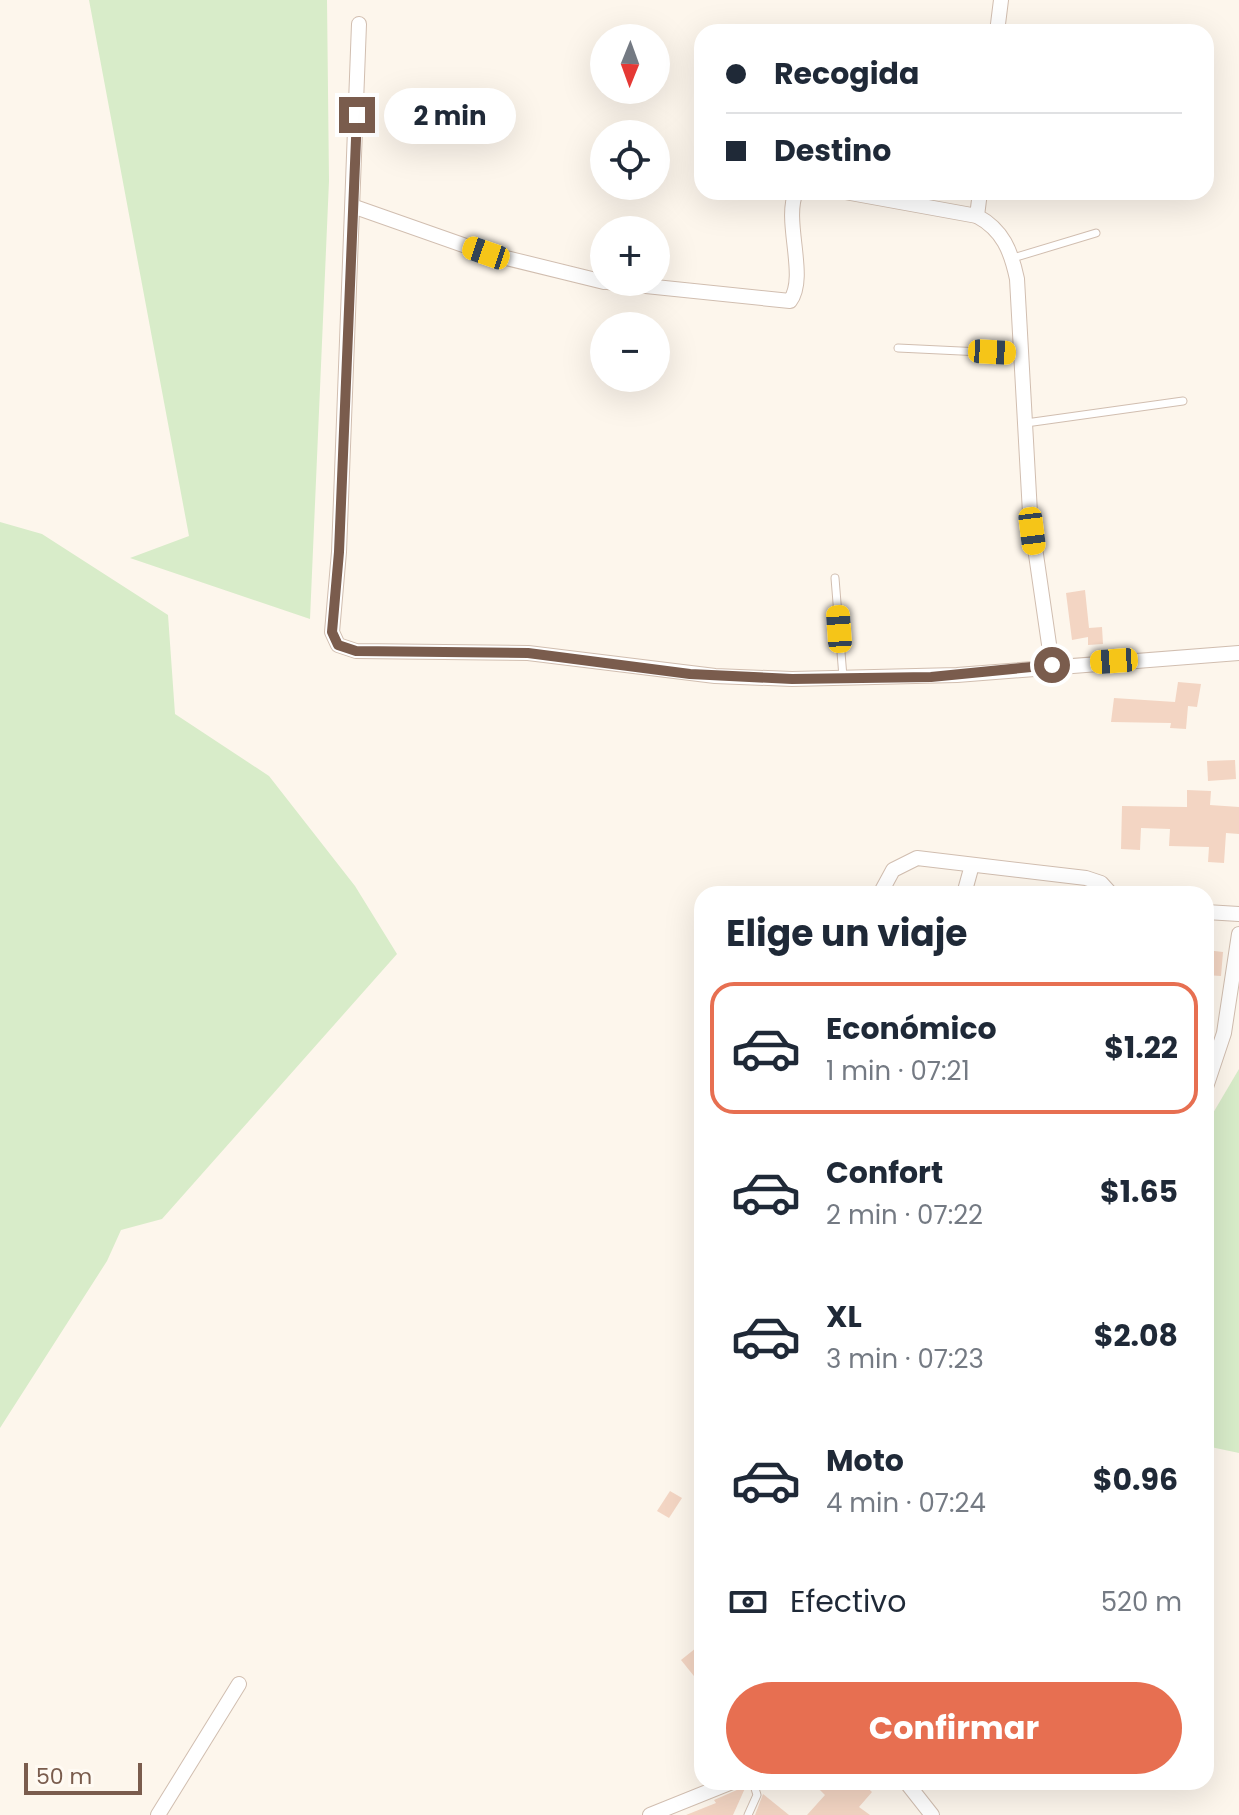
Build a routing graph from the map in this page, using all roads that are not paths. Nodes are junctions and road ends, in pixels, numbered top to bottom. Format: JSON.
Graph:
{"nodes":[{"id":1,"x":1001,"y":0,"type":"edge"},
{"id":2,"x":359,"y":24,"type":"dead end"},
{"id":3,"x":998,"y":24,"type":"edge"},
{"id":4,"x":794,"y":200,"type":"edge"},
{"id":5,"x":889,"y":200,"type":"edge"},
{"id":6,"x":979,"y":200,"type":"edge"},
{"id":7,"x":355,"y":207,"type":"junction"},
{"id":8,"x":977,"y":216,"type":"junction"},
{"id":9,"x":1096,"y":233,"type":"dead end"},
{"id":10,"x":1013,"y":258,"type":"junction"},
{"id":11,"x":590,"y":278,"type":"edge"},
{"id":12,"x":670,"y":289,"type":"edge"},
{"id":13,"x":898,"y":348,"type":"dead end"},
{"id":14,"x":1023,"y":354,"type":"junction"},
{"id":15,"x":1183,"y":401,"type":"dead end"},
{"id":16,"x":1026,"y":423,"type":"junction"},
{"id":17,"x":835,"y":578,"type":"dead end"},
{"id":18,"x":1239,"y":653,"type":"edge"},
{"id":19,"x":1052,"y":665,"type":"junction"},
{"id":20,"x":843,"y":680,"type":"junction"},
{"id":21,"x":972,"y":865,"type":"junction"},
{"id":22,"x":884,"y":886,"type":"edge"},
{"id":23,"x":966,"y":886,"type":"edge"},
{"id":24,"x":1101,"y":886,"type":"edge"},
{"id":25,"x":1214,"y":912,"type":"edge"},
{"id":26,"x":1239,"y":914,"type":"edge"},
{"id":27,"x":1239,"y":934,"type":"edge"},
{"id":28,"x":1214,"y":1049,"type":"edge"},
{"id":29,"x":239,"y":1684,"type":"dead end"},
{"id":30,"x":712,"y":1790,"type":"edge"},
{"id":31,"x":755,"y":1790,"type":"edge"},
{"id":32,"x":911,"y":1790,"type":"edge"},
{"id":33,"x":925,"y":1812,"type":"edge"},
{"id":34,"x":158,"y":1815,"type":"edge"},
{"id":35,"x":650,"y":1815,"type":"edge"},
{"id":36,"x":748,"y":1815,"type":"edge"}],
"edges":[{"from":1,"to":3,"type":"street"},
{"from":2,"to":7,"type":"street"},
{"from":4,"to":12,"type":"street"},
{"from":5,"to":8,"type":"street"},
{"from":6,"to":8,"type":"street"},
{"from":7,"to":11,"type":"street"},
{"from":7,"to":20,"type":"street"},
{"from":8,"to":10,"type":"street"},
{"from":9,"to":10,"type":"lane"},
{"from":10,"to":14,"type":"street"},
{"from":13,"to":14,"type":"lane"},
{"from":14,"to":16,"type":"street"},
{"from":15,"to":16,"type":"lane"},
{"from":16,"to":19,"type":"street"},
{"from":17,"to":20,"type":"lane"},
{"from":18,"to":19,"type":"street"},
{"from":19,"to":20,"type":"street"},
{"from":21,"to":22,"type":"street"},
{"from":21,"to":23,"type":"street"},
{"from":21,"to":24,"type":"street"},
{"from":25,"to":26,"type":"street"},
{"from":27,"to":28,"type":"street"},
{"from":29,"to":34,"type":"street"},
{"from":30,"to":35,"type":"street"},
{"from":31,"to":36,"type":"lane"},
{"from":32,"to":33,"type":"street"}]}
